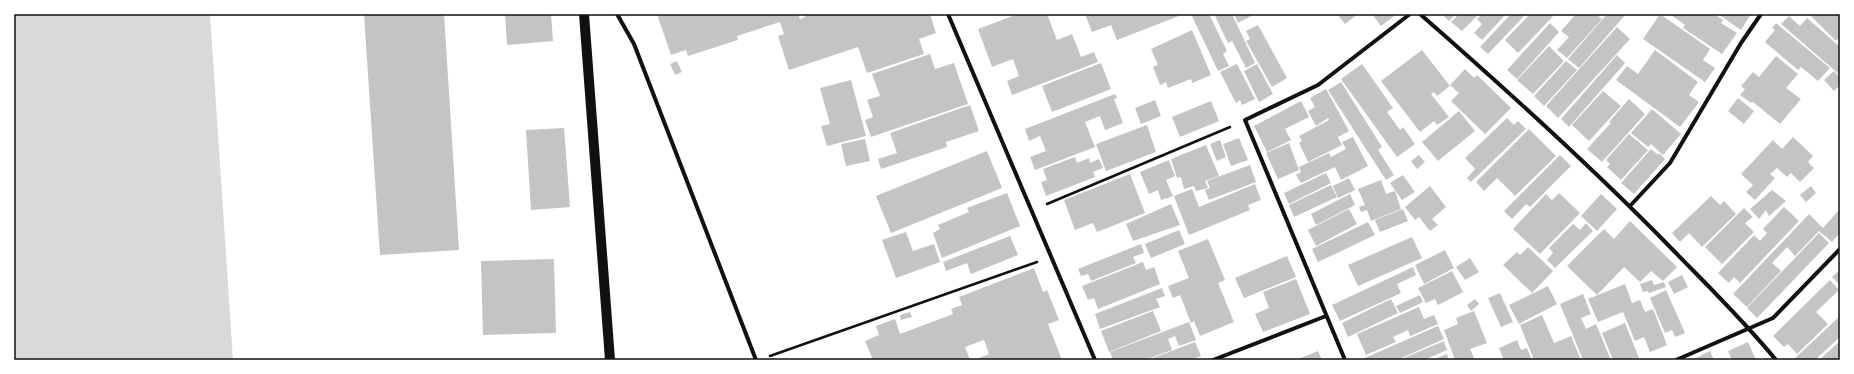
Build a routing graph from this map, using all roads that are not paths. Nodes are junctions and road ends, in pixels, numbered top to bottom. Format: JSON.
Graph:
{"nodes":[{"id":1,"x":584,"y":14,"type":"edge"},
{"id":2,"x":617,"y":14,"type":"edge"},
{"id":3,"x":1410,"y":14,"type":"edge"},
{"id":4,"x":1420,"y":14,"type":"edge"},
{"id":5,"x":1761,"y":14,"type":"edge"},
{"id":6,"x":950,"y":15,"type":"edge"},
{"id":7,"x":1630,"y":206,"type":"junction"},
{"id":8,"x":1840,"y":249,"type":"edge"},
{"id":9,"x":1326,"y":316,"type":"junction"},
{"id":10,"x":1751,"y":329,"type":"junction"},
{"id":11,"x":610,"y":360,"type":"edge"},
{"id":12,"x":756,"y":360,"type":"edge"},
{"id":13,"x":1095,"y":360,"type":"edge"},
{"id":14,"x":1213,"y":360,"type":"edge"},
{"id":15,"x":1345,"y":360,"type":"edge"},
{"id":16,"x":1676,"y":360,"type":"edge"},
{"id":17,"x":1776,"y":360,"type":"edge"}],
"edges":[{"from":1,"to":11,"type":"main road"},
{"from":2,"to":12,"type":"street"},
{"from":3,"to":9,"type":"street"},
{"from":4,"to":7,"type":"street"},
{"from":5,"to":7,"type":"street"},
{"from":6,"to":13,"type":"street"},
{"from":7,"to":10,"type":"street"},
{"from":8,"to":10,"type":"street"},
{"from":9,"to":14,"type":"street"},
{"from":9,"to":15,"type":"street"},
{"from":10,"to":16,"type":"street"},
{"from":10,"to":17,"type":"street"}]}
